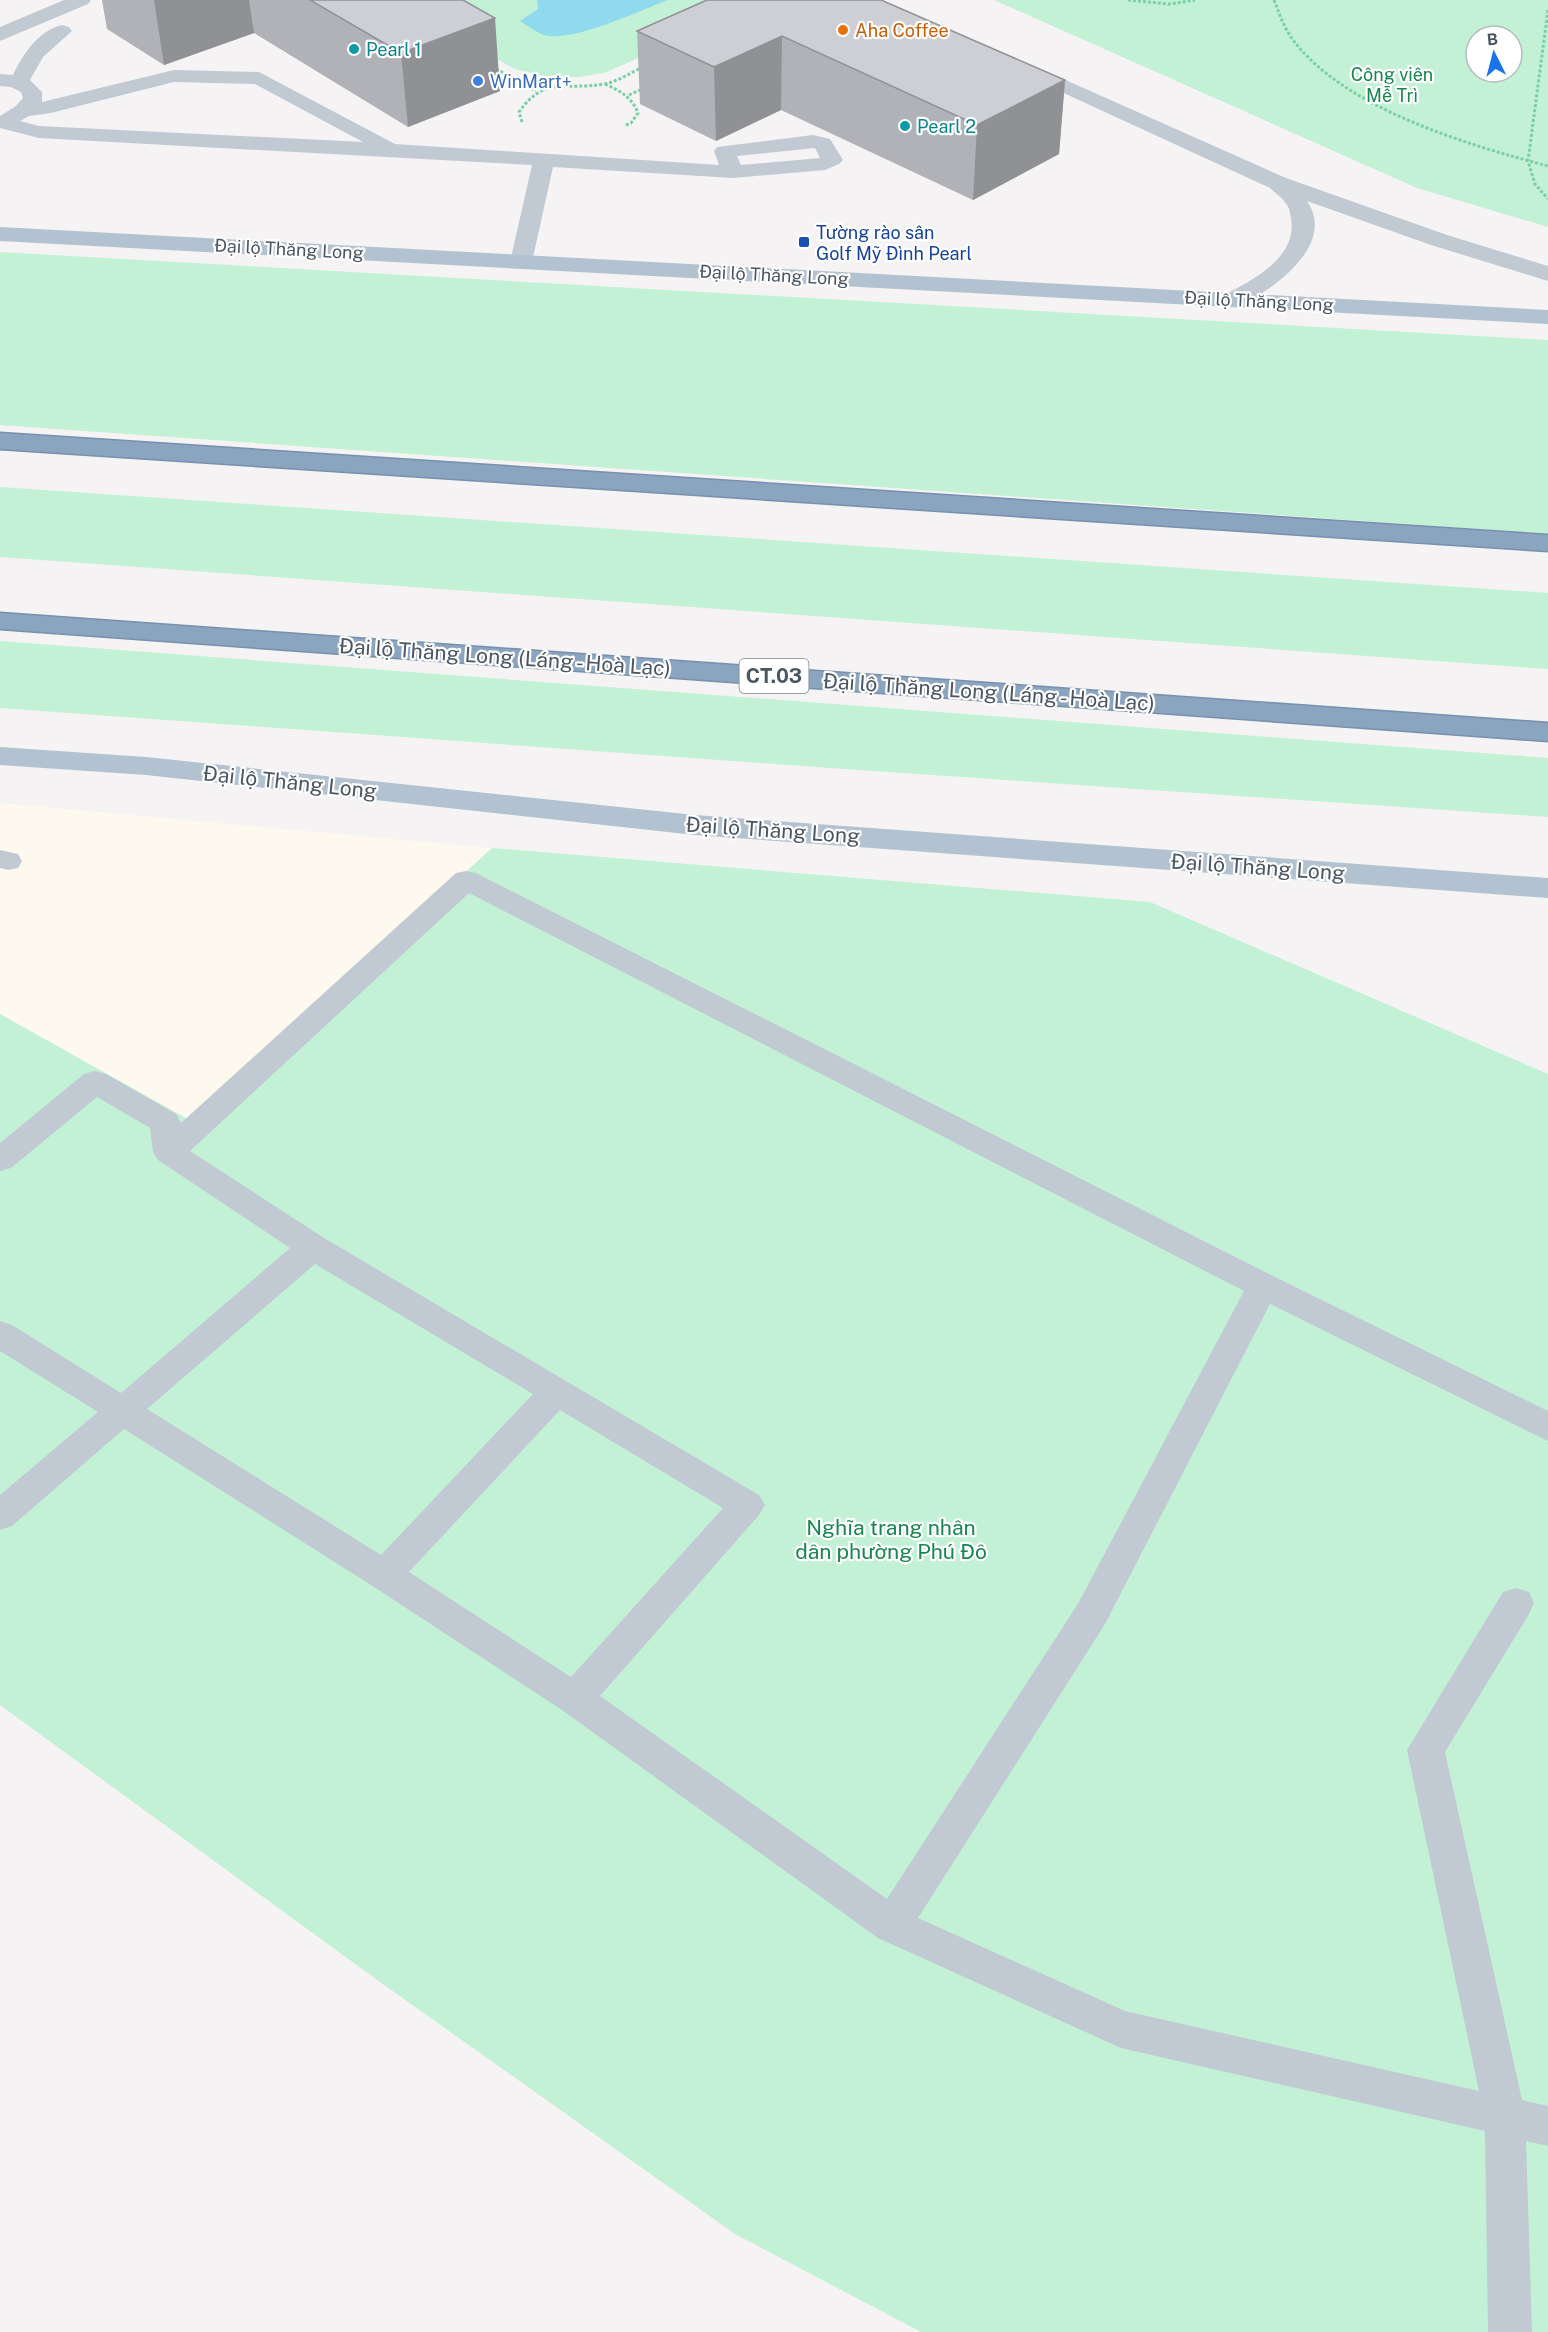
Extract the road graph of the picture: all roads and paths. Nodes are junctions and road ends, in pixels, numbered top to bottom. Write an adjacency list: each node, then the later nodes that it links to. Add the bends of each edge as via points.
1 (81, 0): 7 (lane)
2 (1128, 0): 3 (path, via 1169,4)
3 (1195, 0)
4 (1274, 0): 27 (path, via 1292,40 1339,82 1404,118 1478,147)
5 (1548, 10): 27 (path)
6 (62, 31): 11 (lane, via 44,42)
7 (0, 34)
8 (1006, 59): 31 (street)
9 (647, 65): 12 (path)
10 (494, 68): 14 (path)
11 (9, 81): 17 (lane, via 29,87 34,94)
12 (605, 84): 14 (path, via 554,85); 16 (path)
13 (650, 86): 16 (path)
14 (536, 91): 20 (path, via 519,112)
15 (108, 93): 17 (lane); 18 (lane, via 178,75 259,78); 22 (lane)
16 (629, 95): 21 (path, via 638,113)
17 (27, 110): 19 (lane)
18 (316, 110): 23 (lane); 24 (lane)
19 (0, 121): 22 (lane, via 39,132)
20 (522, 125)
21 (623, 127)
22 (114, 136): 23 (lane)
23 (260, 144): 24 (lane)
24 (396, 150): 26 (lane)
25 (724, 151): 28 (lane); 30 (lane); 30 (lane, via 813,141 823,142 832,160 825,164)
26 (544, 160): 28 (lane); 34 (lane)
27 (1528, 161): 29 (path); 32 (path, via 1535,184)
28 (648, 166): 30 (lane)
29 (1548, 166)
30 (733, 172)
31 (1278, 183): 35 (street); 36 (street, via 1299,206 1303,233 1291,261 1264,283)
32 (1548, 199)
33 (0, 234): 34 (main road, Đại lộ Thăng Long)
34 (521, 262): 36 (main road, Đại lộ Thăng Long)
35 (1548, 274)
36 (1232, 300): 37 (main road, Đại lộ Thăng Long)
37 (1548, 317)
38 (0, 441): 39 (highway)
39 (1548, 543)
40 (0, 621): 41 (highway, Đại lộ Thăng Long (Láng - Hoà Lạc) / CT.03)
41 (1548, 732)
42 (0, 756): 43 (main road, Đại lộ Thăng Long, via 146,766 695,825)
43 (1548, 888)
44 (169, 1152): 45 (lane, via 165,1122 95,1082); 46 (lane); 47 (lane, via 466,880)
45 (0, 1160)
46 (313, 1247): 49 (lane); 50 (lane)
47 (1263, 1286): 51 (lane); 56 (lane, via 1092,1613)
48 (0, 1334): 50 (lane)
49 (557, 1391): 53 (lane); 55 (lane, via 747,1505)
50 (122, 1412): 52 (lane); 53 (lane)
51 (1548, 1426)
52 (0, 1516)
53 (384, 1575): 55 (lane)
54 (1516, 1603): 57 (lane, via 1426,1750)
55 (575, 1699): 56 (lane)
56 (892, 1925): 57 (lane, via 1121,2029)
57 (1505, 2115): 58 (lane); 59 (lane)
58 (1548, 2126)
59 (1510, 2332)

